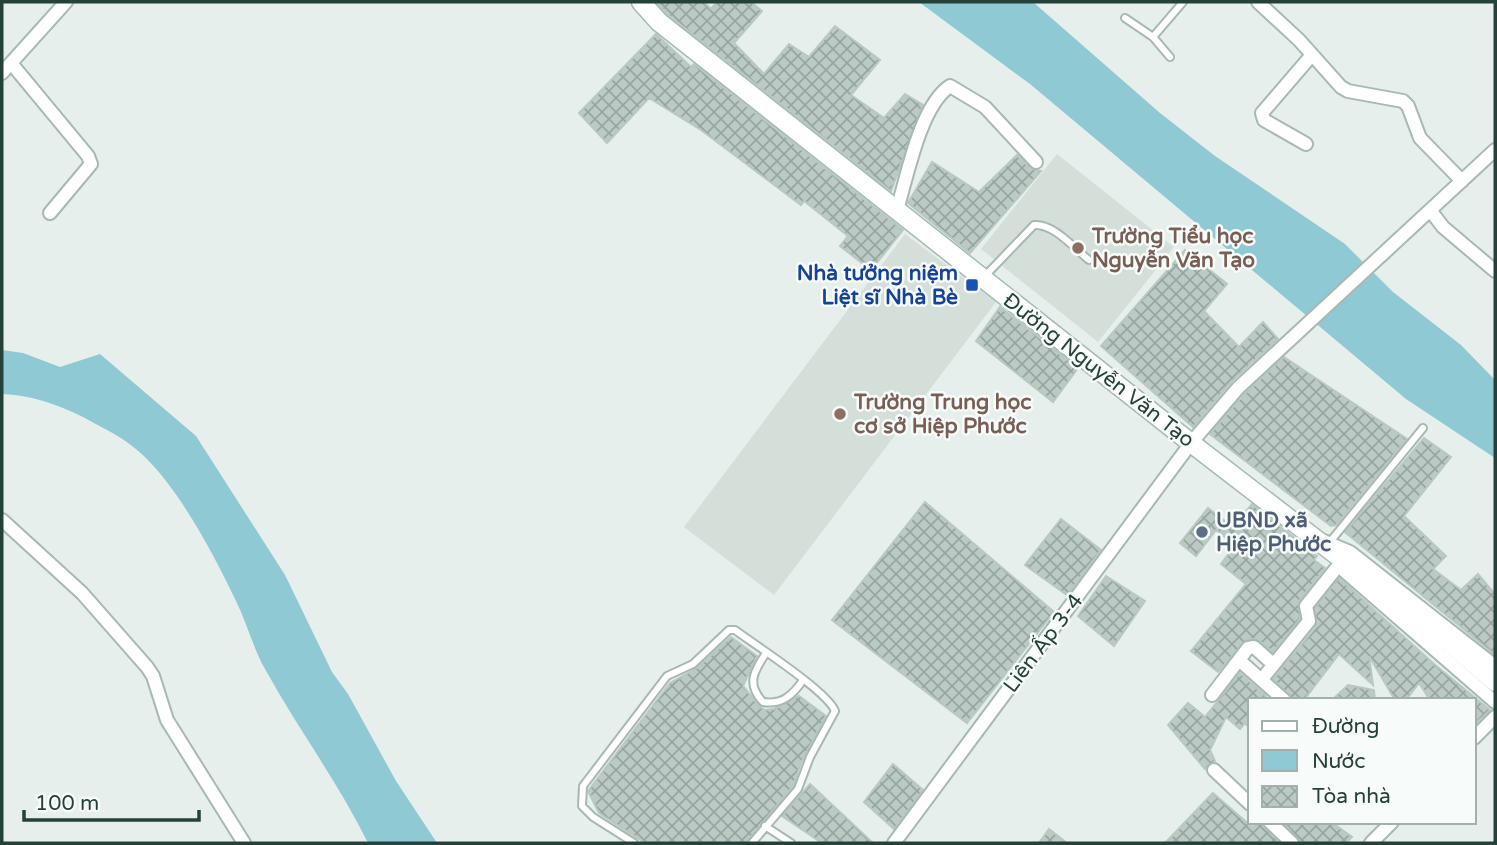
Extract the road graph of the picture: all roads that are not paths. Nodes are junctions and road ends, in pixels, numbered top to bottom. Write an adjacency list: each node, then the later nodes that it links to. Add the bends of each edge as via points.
1 (66, 2): 9 (street)
2 (641, 2): 16 (main road, Đường Nguyễn Văn Tạo, via 659,22)
3 (1183, 2): 6 (lane)
4 (1258, 2): 7 (street)
5 (1125, 18): 6 (lane)
6 (1153, 37): 8 (lane)
7 (1311, 56): 11 (street, via 1262,113 1264,120); 14 (street, via 1348,91 1408,106 1420,138)
8 (1170, 57)
9 (11, 63): 10 (street); 17 (street, via 91,164)
10 (2, 73)
11 (1306, 144)
12 (1495, 150): 14 (street, Liên Ấp 3-4)
13 (1036, 162): 16 (street, via 985,107 950,86 942,91 920,133)
14 (1462, 181): 15 (street, Liên Ấp 3-4)
15 (1430, 210): 19 (street, via 1443,227); 22 (street, Liên Ấp 3-4, via 1238,388)
16 (897, 211): 20 (main road, Đường Nguyễn Văn Tạo)
17 (50, 214)
18 (1089, 260): 20 (lane, via 1050,228 1034,225)
19 (1495, 271)
20 (983, 278): 22 (main road, Đường Nguyễn Văn Tạo)
21 (1423, 428): 24 (lane)
22 (1191, 443): 24 (main road, Đường Nguyễn Văn Tạo); 47 (street, Liên Ấp 3-4)
23 (2, 520): 43 (street, via 82,593 147,667 167,720)
24 (1322, 541): 25 (street); 29 (street, via 1350,552); 32 (main road, Đường Nguyễn Văn Tạo)
25 (1338, 566): 28 (street, via 1308,601 1308,621); 35 (street)
26 (766, 653): 31 (lane); 31 (lane, via 753,673 752,684 763,702 784,700); 44 (lane, via 735,630 720,635 693,664 667,676 583,786 582,806)
27 (1239, 660): 28 (street, via 1251,647); 30 (street); 33 (street)
28 (1273, 664): 30 (street)
29 (1495, 666)
30 (1262, 679): 34 (street)
31 (803, 680): 42 (lane, via 835,710 798,789)
32 (1495, 682)
33 (1212, 695)
34 (1282, 698)
35 (1495, 702)
36 (1495, 717): 37 (street)
37 (1476, 736)
38 (1214, 770): 39 (street)
39 (1248, 802)
40 (1272, 824): 48 (street)
41 (1390, 824): 49 (street)
42 (765, 826): 45 (lane); 46 (lane)
43 (244, 843)
44 (634, 843)
45 (752, 843)
46 (791, 843)
47 (894, 843)
48 (1292, 843)
49 (1371, 843)

